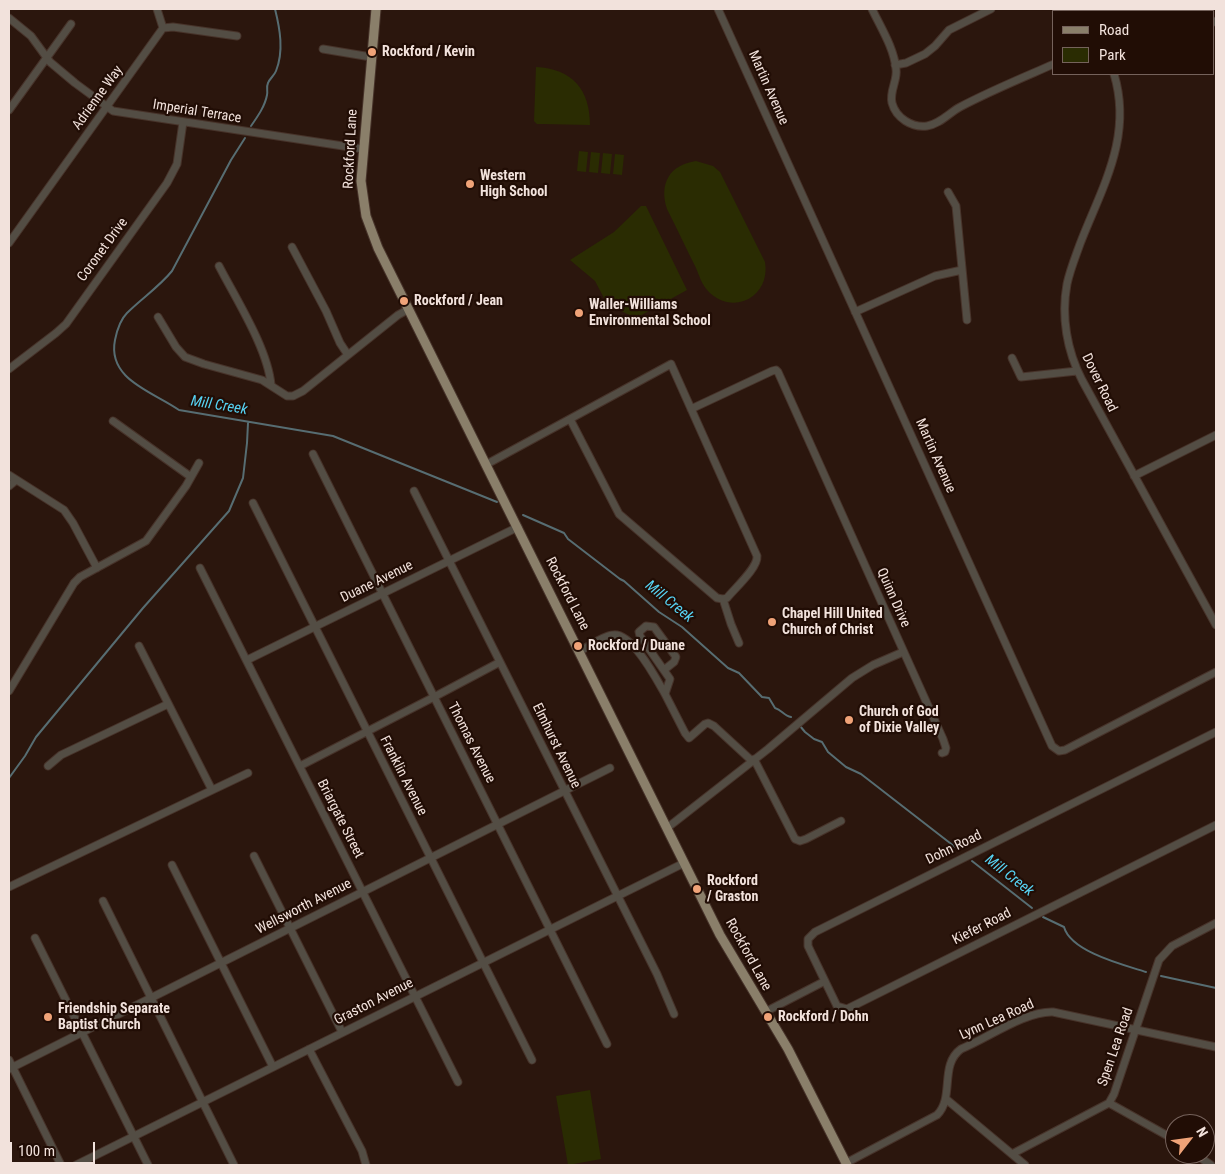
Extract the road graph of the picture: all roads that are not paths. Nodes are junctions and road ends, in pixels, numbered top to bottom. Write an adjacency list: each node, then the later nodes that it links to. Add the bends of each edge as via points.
1 (157, 9): 8 (street)
2 (376, 9): 12 (main road, Rockford Lane)
3 (718, 9): 26 (street, Martin Avenue)
4 (872, 9): 13 (street)
5 (991, 9): 13 (street, via 948,30 925,54)
6 (9, 18): 11 (street, Imperial Terrace)
7 (71, 24): 11 (street)
8 (163, 28): 9 (street, via 174,26); 16 (street, Adrienne Way)
9 (237, 36)
10 (323, 49): 12 (street)
11 (47, 57): 16 (street, Imperial Terrace); 17 (street)
12 (371, 57): 19 (main road, Rockford Lane)
13 (895, 65): 14 (street, via 892,103 902,118 921,126 935,124 960,107)
14 (1052, 65)
15 (1114, 75): 32 (street, Dover Road, via 1121,118 1116,154 1067,285 1067,339)
16 (107, 107): 18 (street, Imperial Terrace, via 119,112); 21 (street, Adrienne Way)
17 (9, 110)
18 (183, 122): 19 (street, Imperial Terrace); 31 (street, Coronet Drive, via 177,164 167,183 66,324)
19 (362, 149): 25 (main road, Rockford Lane, via 361,181 366,216)
20 (948, 192): 24 (street, via 956,206)
21 (9, 243)
22 (292, 247): 29 (street)
23 (219, 266): 33 (street, via 260,349)
24 (962, 270): 26 (street, via 935,276); 28 (street)
25 (408, 309): 29 (street); 40 (main road, Rockford Lane)
26 (856, 312): 63 (street, Martin Avenue, via 1054,748 1064,750)
27 (158, 317): 33 (street, via 185,357)
28 (967, 320)
29 (348, 355): 33 (street, via 293,396 284,395)
30 (1012, 358): 32 (street, via 1021,378)
31 (9, 369)
32 (1077, 371): 42 (street, Dover Road)
33 (271, 385)
34 (690, 409): 35 (street, via 671,364); 53 (street, via 757,556 753,567); 59 (street, Quinn Drive, via 776,370)
35 (570, 419): 40 (street); 53 (street, via 619,514 717,598)
36 (113, 421): 43 (street)
37 (1216, 436): 42 (street)
38 (312, 454): 52 (street, Thomas Avenue)
39 (199, 463): 43 (street)
40 (487, 464): 48 (main road, Rockford Lane)
41 (9, 475): 44 (street)
42 (1134, 476): 55 (street, Dover Road)
43 (191, 477): 50 (street, via 146,541)
44 (16, 480): 45 (street); 50 (street, via 64,510)
45 (9, 486)
46 (414, 491): 49 (street, Elmhurst Avenue)
47 (253, 503): 54 (street, Franklin Avenue)
48 (518, 527): 49 (street, Duane Avenue); 58 (main road, Rockford Lane)
49 (449, 560): 52 (street, Duane Avenue); 61 (street, Elmhurst Avenue)
50 (97, 568): 64 (street, via 80,577 71,587)
51 (200, 568): 60 (street, Briargate Street)
52 (382, 593): 54 (street, Duane Avenue); 66 (street, Thomas Avenue)
53 (723, 599): 56 (street)
54 (314, 626): 60 (street, Duane Avenue); 68 (street, Franklin Avenue)
55 (1216, 626)
56 (738, 643)
57 (139, 646): 67 (street)
58 (580, 651): 65 (street, via 613,634 622,636 629,640); 81 (main road, Rockford Lane)
59 (903, 652): 70 (street, via 946,748); 71 (street, via 852,678)
60 (247, 660): 73 (street, Briargate Street)
61 (500, 662): 66 (street); 77 (street, Elmhurst Avenue)
62 (664, 670): 62 (street, via 640,636 639,632 646,626 654,627 676,656); 65 (street, via 670,679)
63 (1216, 672)
64 (9, 692)
65 (665, 694): 71 (street, via 689,738 708,723)
66 (434, 698): 68 (street); 79 (street, Thomas Avenue)
67 (168, 704): 72 (street, via 61,755); 76 (street)
68 (366, 731): 73 (street); 83 (street, Franklin Avenue)
69 (1216, 732): 96 (street, Dohn Road, via 815,932 808,939 808,946)
70 (942, 753)
71 (753, 760): 78 (street, via 795,840 806,839); 81 (street)
72 (48, 766)
73 (300, 766): 87 (street, Briargate Street)
74 (610, 768): 77 (street, Wellsworth Avenue)
75 (248, 773): 76 (street)
76 (212, 790): 86 (street)
77 (564, 791): 79 (street, Wellsworth Avenue); 88 (street, Elmhurst Avenue)
78 (841, 821)
79 (498, 825): 83 (street, Wellsworth Avenue); 92 (street, Thomas Avenue)
80 (1216, 825): 96 (street, Kiefer Road, via 851,1007 837,1006)
81 (667, 828): 84 (main road, Rockford Lane)
82 (254, 856): 91 (street)
83 (430, 858): 87 (street, Wellsworth Avenue); 94 (street, Franklin Avenue)
84 (684, 863): 88 (street, Graston Avenue); 99 (main road, Rockford Lane, via 720,935)
85 (172, 865): 95 (street)
86 (9, 887)
87 (363, 892): 91 (street, Wellsworth Avenue); 97 (street, Briargate Street)
88 (617, 896): 92 (street, Graston Avenue); 100 (street, Elmhurst Avenue)
89 (103, 901): 98 (street)
90 (1216, 924): 101 (street, Spen Lea Road, via 1179,942 1163,954)
91 (290, 928): 95 (street, Wellsworth Avenue); 102 (street)
92 (549, 929): 94 (street, Graston Avenue); 104 (street, Thomas Avenue)
93 (35, 938): 103 (street)
94 (482, 962): 97 (street, Graston Avenue); 107 (street, Franklin Avenue)
95 (221, 963): 98 (street, Wellsworth Avenue); 109 (street)
96 (825, 981): 99 (street)
97 (415, 996): 102 (street, Graston Avenue); 110 (street, Briargate Street)
98 (152, 998): 103 (street, Wellsworth Avenue); 112 (street)
99 (765, 1012): 117 (main road, Rockford Lane, via 802,1075)
100 (674, 1014)
101 (1136, 1030): 105 (street, Lynn Lea Road); 111 (street, Lynn Lea Road, via 1054,1012 1031,1015 961,1049 949,1066); 113 (street, Spen Lea Road)
102 (342, 1032): 106 (street, Graston Avenue)
103 (81, 1033): 108 (street, Wellsworth Avenue); 115 (street)
104 (607, 1044)
105 (1216, 1047)
106 (309, 1049): 109 (street, Graston Avenue); 122 (street, via 362,1151)
107 (532, 1060)
108 (10, 1065): 118 (street)
109 (272, 1067): 112 (street, Graston Avenue)
110 (458, 1082)
111 (946, 1100): 116 (street); 117 (street, via 932,1119)
112 (202, 1102): 115 (street, Graston Avenue); 121 (street)
113 (1110, 1103): 114 (street); 116 (street, Spen Lea Road)
114 (1165, 1134)
115 (134, 1136): 119 (street, Graston Avenue); 120 (street)
116 (1012, 1154): 123 (street)
117 (846, 1164)
118 (61, 1165)
119 (76, 1165)
120 (148, 1165)
121 (234, 1165)
122 (366, 1165)
123 (1025, 1165)

